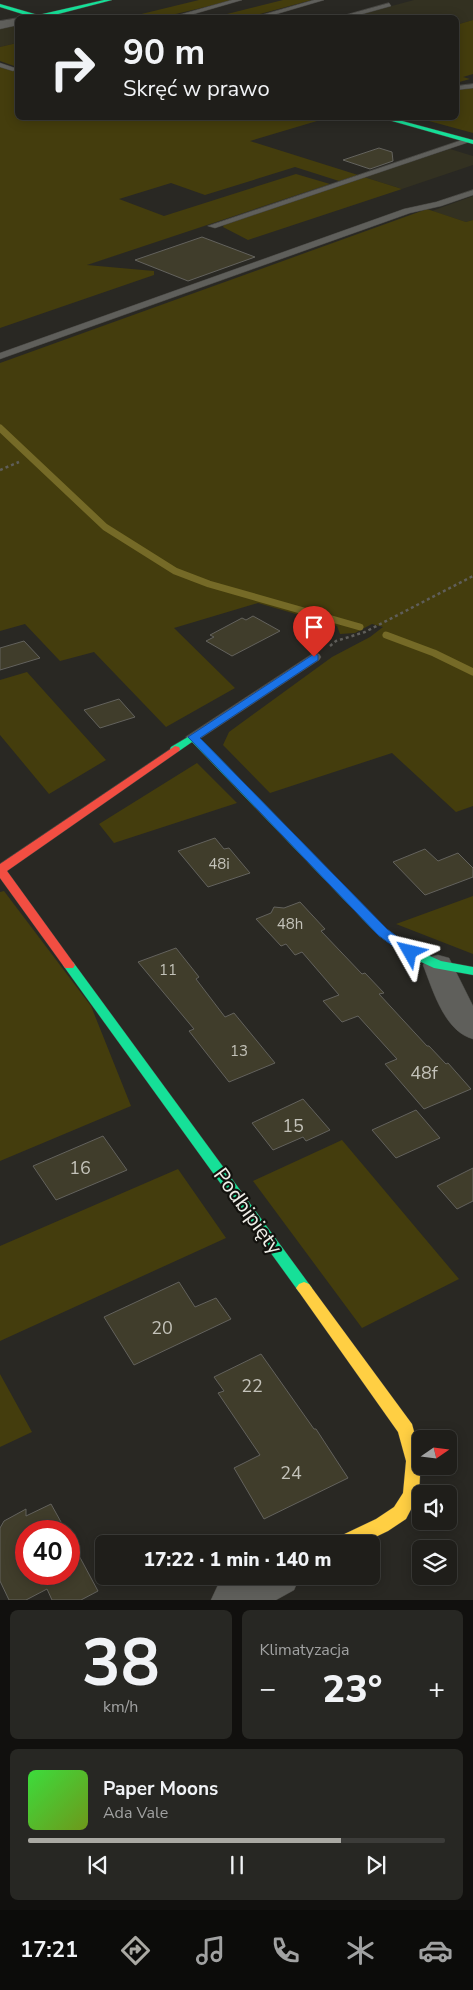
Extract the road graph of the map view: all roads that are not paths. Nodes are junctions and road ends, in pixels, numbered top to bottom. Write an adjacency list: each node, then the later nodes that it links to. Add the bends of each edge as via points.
1 (110, 0): 7 (street)
2 (239, 0): 8 (lane)
3 (321, 0): 9 (lane)
4 (389, 5): 10 (lane)
5 (0, 6): 6 (street)
6 (30, 15)
7 (46, 15)
8 (182, 15)
9 (265, 15)
10 (350, 15)
11 (15, 22): 12 (street)
12 (0, 25)
13 (0, 65): 14 (lane)
14 (13, 68)
15 (473, 86): 16 (lane)
16 (459, 88)
17 (394, 120): 18 (street)
18 (471, 142): 20 (lane)
19 (473, 192): 21 (lane, via 407,211)
20 (212, 226)
21 (0, 356)
22 (314, 657): 23 (lane)
23 (193, 737): 24 (street); 25 (street, via 382,932 410,952)
24 (0, 869): 28 (street, Podbipięty, via 406,1429 413,1449 415,1476 412,1496 399,1514)
25 (438, 965): 26 (street); 27 (street, via 456,1006)
26 (473, 971)
27 (473, 1028)
28 (359, 1535)
29 (262, 1585): 30 (street)
30 (233, 1600)

